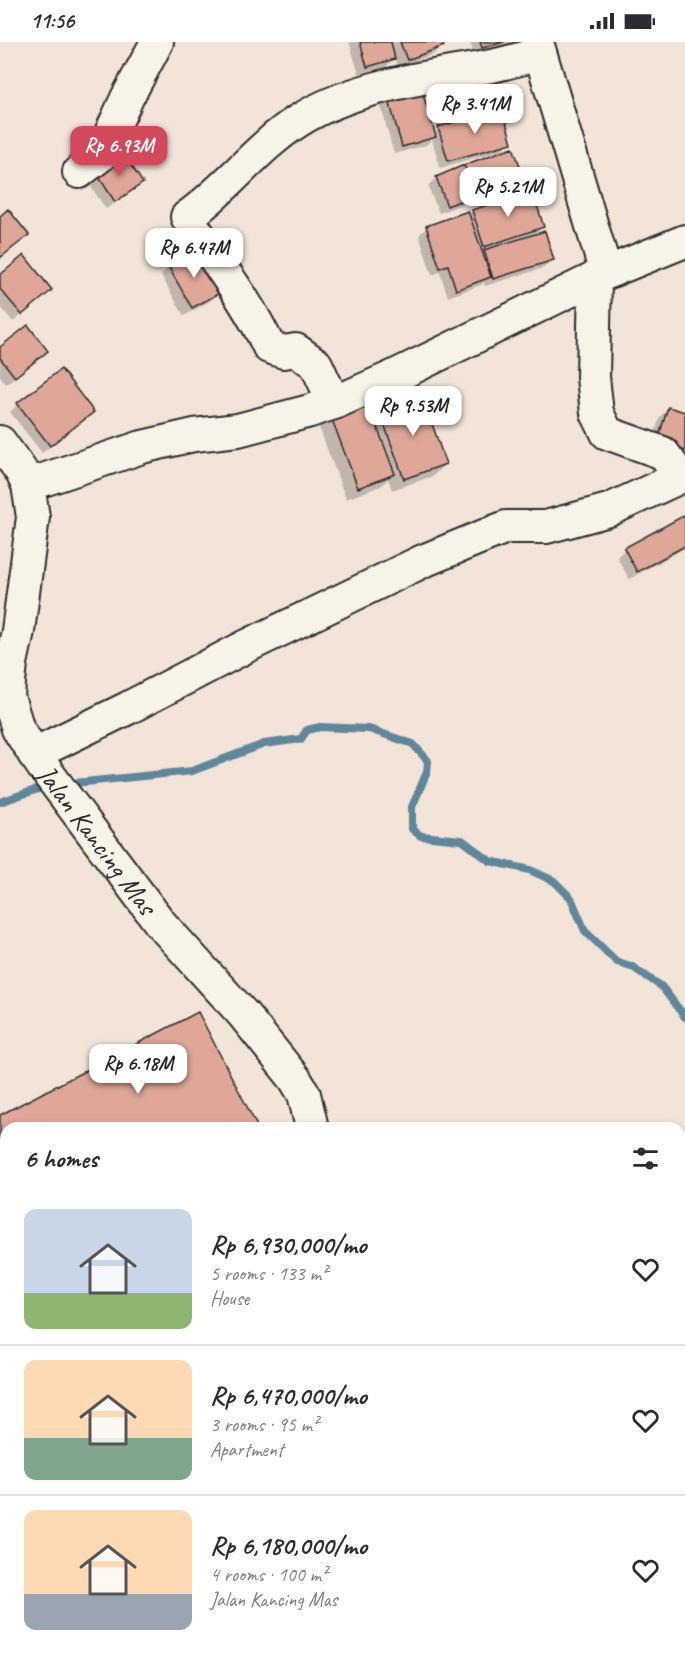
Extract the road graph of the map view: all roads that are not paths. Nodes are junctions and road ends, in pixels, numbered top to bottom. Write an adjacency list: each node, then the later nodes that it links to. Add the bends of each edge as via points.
1 (157, 42): 3 (street, via 101,155)
2 (538, 48): 5 (street); 6 (street, via 487,67 392,85 321,108 269,143 205,204 187,216 242,296 269,347 284,352 296,350 316,364)
3 (79, 172)
4 (685, 241): 5 (street)
5 (601, 276): 6 (street); 10 (street, via 593,377 597,413 607,434 663,453 676,479 609,510 546,528 506,527 423,561)
6 (334, 403): 8 (street, via 238,430 142,447)
7 (0, 442): 8 (street, Jalan Kancing Mas)
8 (28, 484): 9 (street, Jalan Kancing Mas, via 32,537)
9 (8, 641): 10 (street, Jalan Kancing Mas, via 8,697)
10 (24, 746): 11 (street, Jalan Kancing Mas, via 161,924 296,1079)
11 (311, 1122)

